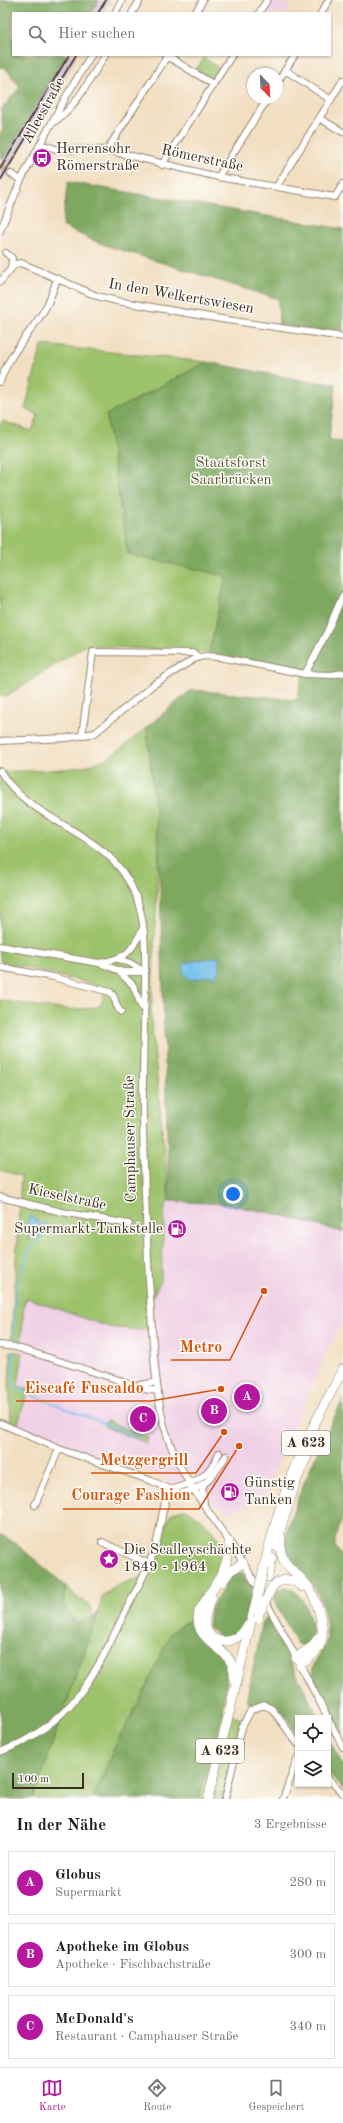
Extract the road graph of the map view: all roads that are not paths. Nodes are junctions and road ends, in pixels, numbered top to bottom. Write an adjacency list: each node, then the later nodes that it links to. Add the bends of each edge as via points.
1 (122, 0): 6 (street)
2 (140, 0): 7 (street)
3 (204, 0): 8 (street)
4 (267, 0): 9 (street)
5 (329, 0): 10 (street)
6 (115, 12)
7 (133, 12)
8 (196, 12)
9 (260, 12)
10 (322, 12)
11 (90, 56): 23 (street, Alleestraße)
12 (104, 56): 23 (street, via 72,106)
13 (167, 56): 19 (street); 26 (street)
14 (231, 56): 19 (street)
15 (294, 56): 16 (street)
16 (285, 70): 17 (street); 20 (street)
17 (283, 73)
18 (343, 80): 20 (street)
19 (213, 84): 27 (street)
20 (331, 100): 22 (street)
21 (264, 104): 29 (street)
22 (319, 118): 24 (street); 32 (street)
23 (51, 124): 25 (street, Alleestraße)
24 (343, 132)
25 (41, 144): 26 (street, Römerstraße, via 56,149); 30 (street, Alleestraße)
26 (108, 150): 27 (street, Römerstraße)
27 (162, 165): 29 (street, Römerstraße)
28 (11, 174): 30 (street)
29 (218, 177): 32 (street, Römerstraße)
30 (21, 180): 33 (street, Alleestraße)
31 (343, 184): 32 (street, Römerstraße, via 335,197)
32 (277, 186)
33 (0, 231)
34 (6, 253): 35 (street, via 12,258)
35 (11, 268): 36 (street, In den Welkertswiesen, via 21,263); 37 (street)
36 (57, 278): 38 (street, In den Welkertswiesen, via 97,296 117,301); 39 (street, via 46,307 18,347)
37 (0, 282)
38 (343, 337)
39 (0, 382)
40 (343, 595): 43 (street)
41 (198, 657): 43 (street, via 219,657); 44 (street, via 153,684 101,729); 44 (street, via 194,653 94,652)
42 (343, 673): 43 (street)
43 (305, 674)
44 (82, 736): 45 (street)
45 (0, 741)
46 (0, 771): 47 (street, Camphauser Straße, via 14,789 29,802 85,836 112,858 126,875 134,891)
47 (143, 926): 49 (street, via 132,950); 53 (street, Camphauser Straße)
48 (0, 946): 50 (street)
49 (118, 959): 50 (street); 53 (street)
50 (99, 963): 52 (street)
51 (0, 967): 54 (street, via 53,976 110,992 115,996 116,1006)
52 (116, 970): 53 (street, via 134,974); 55 (street, via 133,985)
53 (145, 972): 55 (street, Camphauser Straße)
54 (121, 1012)
55 (144, 1015): 60 (street, Camphauser Straße, via 142,1104)
56 (0, 1197): 57 (street, Kieselstraße)
57 (129, 1224)
58 (0, 1345): 62 (street, via 15,1347)
59 (343, 1369): 80 (highway, A 623, bridge, via 289,1482 264,1568)
60 (157, 1382): 62 (street); 63 (street, Camphauser Straße)
61 (343, 1383): 74 (highway, A 623, via 307,1455)
62 (133, 1386): 63 (street)
63 (158, 1391): 69 (street, Camphauser Straße, via 173,1453)
64 (0, 1423): 65 (street)
65 (59, 1450): 70 (street, via 152,1480); 72 (street)
66 (220, 1453): 69 (street, via 210,1471)
67 (226, 1456): 68 (street)
68 (206, 1482): 71 (street); 73 (street, via 202,1489)
69 (189, 1484): 70 (street); 71 (street, Camphauser Straße)
70 (169, 1490): 71 (street, via 179,1494); 78 (street, via 162,1508 156,1544)
71 (193, 1490): 73 (street, Camphauser Straße)
72 (35, 1505)
73 (204, 1507): 76 (street, Camphauser Straße)
74 (285, 1513): 80 (highway, A 623, bridge); 81 (highway, via 280,1544 282,1554 289,1569 311,1590 324,1631 320,1646 310,1658)
75 (102, 1542): 78 (street)
76 (229, 1542): 77 (street, Camphauser Straße); 79 (highway, via 230,1554)
77 (241, 1561): 79 (highway); 80 (highway, via 226,1576 212,1599 205,1614 205,1626 210,1634 219,1640 231,1641); 81 (street, Camphauser Straße)
78 (148, 1564): 87 (street, via 104,1655 83,1691 57,1720 33,1736)
79 (227, 1564): 82 (highway, A 623, via 197,1618 202,1634 231,1661 234,1676)
80 (257, 1618): 81 (highway, bridge, via 272,1587 283,1580 294,1581 303,1587 318,1626 318,1638); 82 (highway, A 623); 92 (highway, A 623)
81 (298, 1662): 83 (street, Camphauser Straße)
82 (231, 1704): 91 (highway, A 623)
83 (325, 1715)
84 (331, 1726): 86 (street, Camphauser Straße)
85 (295, 1740): 93 (street, via 272,1709 264,1705 251,1710 242,1727)
86 (343, 1747)
87 (0, 1752)
88 (295, 1765): 94 (street)
89 (331, 1781): 90 (street)
90 (343, 1794)
91 (208, 1799)
92 (215, 1799)
93 (225, 1799)
94 (284, 1799)

